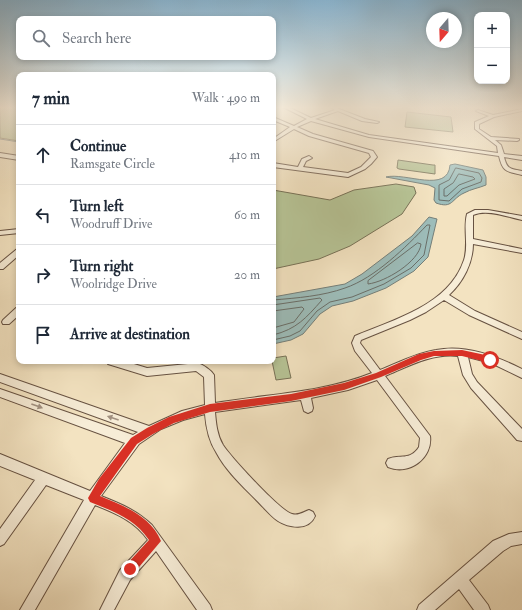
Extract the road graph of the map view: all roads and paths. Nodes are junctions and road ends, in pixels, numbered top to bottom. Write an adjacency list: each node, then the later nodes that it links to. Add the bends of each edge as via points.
1 (316, 135): 16 (street, via 371,152 374,157 354,174 348,175)
2 (367, 135): 7 (street)
3 (380, 135): 7 (street)
4 (486, 135): 5 (street)
5 (489, 138): 6 (street); 8 (street); 9 (street, via 496,142)
6 (517, 140)
7 (424, 143): 8 (street); 9 (street)
8 (495, 151): 9 (street)
9 (501, 153): 10 (street); 14 (street); 17 (street, via 504,166)
10 (522, 154)
11 (0, 155): 12 (street)
12 (16, 158)
13 (309, 158): 16 (street, via 304,160)
14 (522, 158)
15 (276, 165): 16 (street)
16 (299, 169)
17 (522, 173)
18 (522, 218): 21 (street, via 473,212 469,216)
19 (16, 231): 20 (street)
20 (0, 233)
21 (470, 241): 22 (street); 25 (street, via 465,270)
22 (522, 251)
23 (16, 254): 24 (street)
24 (0, 267)
25 (444, 296): 28 (street, via 472,313); 32 (street, via 428,307 358,338 358,348)
26 (16, 313): 27 (street)
27 (6, 322)
28 (522, 336)
29 (462, 353): 31 (street, via 490,360); 32 (street, via 424,356); 39 (street, via 468,376 474,386)
30 (121, 364): 36 (street, via 147,372 198,367 208,375)
31 (522, 374)
32 (378, 375): 35 (street, via 344,387); 42 (street, via 426,439 425,449 421,454 406,463)
33 (0, 378): 38 (street, one-way to 33)
34 (0, 393): 40 (street, one-way to 40)
35 (305, 395): 36 (street); 37 (street)
36 (210, 408): 38 (street, via 172,420); 45 (street, via 215,439 225,457 280,515 296,521)
37 (308, 408)
38 (150, 431): 40 (street)
39 (521, 436)
40 (134, 441): 44 (street)
41 (0, 460): 43 (street)
42 (392, 463)
43 (44, 478): 44 (street); 47 (street)
44 (93, 498): 48 (street, via 137,519); 50 (street)
45 (309, 516)
46 (522, 538): 49 (street, via 509,540 498,546)
47 (0, 540)
48 (156, 541): 51 (street, via 125,575); 52 (street)
49 (460, 579): 53 (street); 54 (street)
50 (27, 610)
51 (107, 610)
52 (205, 610)
53 (424, 610)
54 (483, 610)

